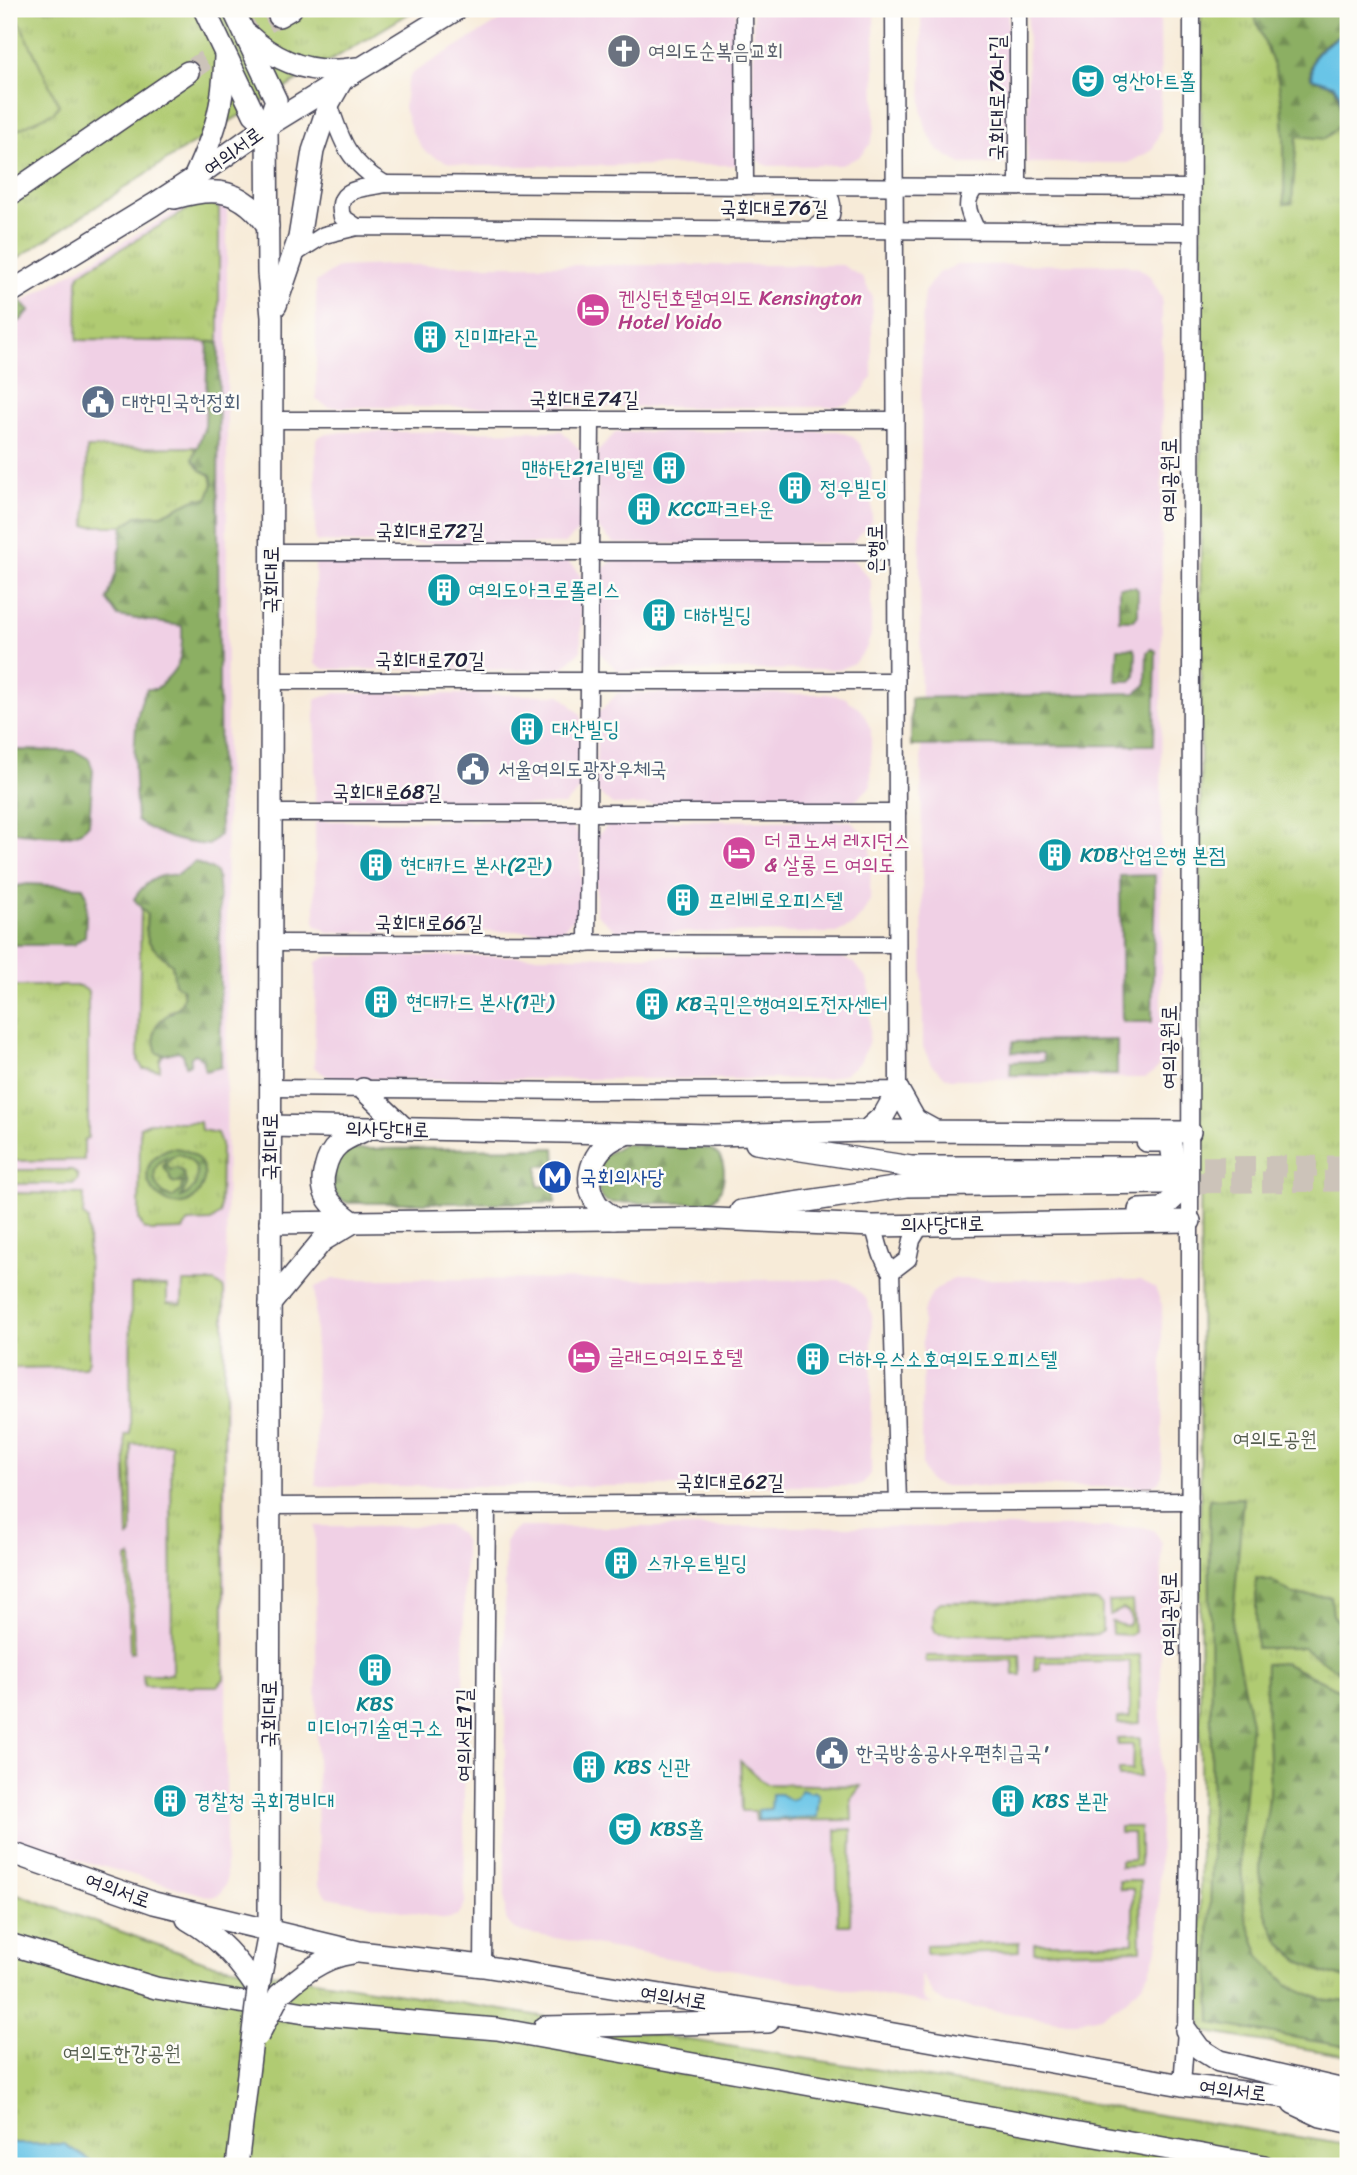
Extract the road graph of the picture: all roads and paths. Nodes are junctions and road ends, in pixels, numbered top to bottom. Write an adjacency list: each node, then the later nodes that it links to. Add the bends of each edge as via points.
1 (204, 9): 9 (main road)
2 (233, 9): 8 (main road, 국회대로)
3 (457, 9): 10 (main road, 여의서로)
4 (744, 9): 17 (street)
5 (894, 9): 19 (street, 은행로)
6 (1018, 9): 21 (street, 국회대로76나길)
7 (1192, 9): 22 (street, 여의공원로)
8 (243, 31): 10 (main road, via 270,53 299,67 331,71); 14 (main road, 국회대로, via 276,100)
9 (225, 55): 14 (main road, via 254,114); 15 (main road, via 218,121)
10 (365, 66): 12 (main road, 여의서로)
11 (188, 72): 23 (main road)
12 (343, 79): 13 (main road); 14 (main road, 여의서로)
13 (329, 103): 16 (street, via 353,160); 31 (main road, via 313,151)
14 (267, 125): 15 (main road, 여의서로); 25 (main road, 국회대로)
15 (193, 179): 24 (main road, 여의서로)
16 (385, 184): 17 (street, 국회대로76길); 26 (street, 국회대로76길, via 359,187 344,197 342,217)
17 (745, 186): 18 (street, 국회대로76길)
18 (807, 186): 19 (street, 국회대로76길); 27 (street, via 823,190 834,205 831,215)
19 (895, 187): 20 (street, 국회대로76길); 28 (street, 은행로)
20 (976, 187): 21 (street, 국회대로76길); 29 (street, via 967,208)
21 (1018, 187): 22 (street, 국회대로76길)
22 (1191, 188): 30 (street, 여의공원로)
23 (9, 195)
24 (153, 205): 25 (main road, via 195,192 220,191 249,206); 32 (main road, 여의서로)
25 (268, 226): 33 (main road, 국회대로)
26 (357, 227): 27 (street, 국회대로76길); 31 (street, 국회대로76길, via 324,235)
27 (811, 230): 28 (street, 국회대로76길)
28 (895, 230): 29 (street, 국회대로76길); 36 (street, 은행로)
29 (977, 230): 30 (street, 국회대로76길)
30 (1191, 232): 58 (street, 여의공원로)
31 (293, 255): 33 (main road)
32 (9, 293)
33 (272, 317): 34 (main road, 국회대로)
34 (272, 420): 35 (street, 국회대로74길); 37 (main road, 국회대로)
35 (590, 420): 36 (street, 국회대로74길); 38 (street)
36 (895, 420): 39 (street, 은행로)
37 (271, 552): 38 (street, 국회대로72길); 40 (main road, 국회대로)
38 (590, 552): 39 (street, 국회대로72길); 41 (street)
39 (896, 552): 42 (street, 은행로)
40 (271, 681): 41 (street, 국회대로70길); 43 (main road, 국회대로)
41 (589, 681): 42 (street, 국회대로70길); 44 (street)
42 (896, 681): 45 (street, 은행로)
43 (271, 813): 44 (street, 국회대로68길); 46 (main road, 국회대로)
44 (587, 813): 45 (street, 국회대로68길); 47 (street)
45 (897, 813): 48 (street, 은행로)
46 (271, 943): 47 (street, 국회대로66길); 49 (main road, 국회대로)
47 (587, 944): 48 (street, 국회대로66길)
48 (897, 944): 51 (street, 은행로)
49 (270, 1088): 50 (street); 52 (main road, 국회대로)
50 (363, 1089): 51 (street); 54 (main road)
51 (898, 1090): 55 (main road, via 884,1115); 56 (main road, via 915,1120)
52 (270, 1126): 53 (main road, 의사당대로); 66 (main road, 국회대로)
53 (369, 1128): 54 (main road, 의사당대로); 64 (main road, via 338,1144 322,1178 330,1203)
54 (405, 1129): 59 (main road, 의사당대로)
55 (866, 1131): 56 (main road, 의사당대로); 60 (main road, 의사당대로)
56 (935, 1131): 57 (main road, 의사당대로)
57 (1095, 1132): 58 (main road, 의사당대로); 65 (main road, via 1167,1142 1176,1176 1174,1198 1167,1206)
58 (1190, 1132): 63 (street, 여의공원로)
59 (630, 1134): 60 (main road, 의사당대로); 62 (main road, via 612,1138 593,1160 592,1193 597,1205)
60 (714, 1135): 61 (main road, 의사당대로, via 911,1167 1162,1175 907,1186)
61 (694, 1218): 62 (main road, 의사당대로); 68 (main road, 의사당대로)
62 (614, 1219): 64 (main road, 의사당대로)
63 (1190, 1221): 65 (main road, 의사당대로); 71 (street, 여의공원로)
64 (353, 1222): 66 (main road, 의사당대로); 70 (main road, via 322,1241)
65 (1090, 1222): 67 (main road, 의사당대로)
66 (270, 1223): 70 (main road, 국회대로)
67 (921, 1224): 68 (main road, 의사당대로); 69 (street, via 908,1259)
68 (873, 1226): 69 (street)
69 (891, 1275): 72 (street)
70 (270, 1304): 74 (main road, 국회대로)
71 (1190, 1501): 72 (street, 국회대로62길); 84 (street, 여의공원로)
72 (898, 1502): 73 (street, 국회대로62길)
73 (487, 1505): 74 (street, 국회대로62길); 80 (street, 여의서로1길)
74 (270, 1506): 77 (main road, 국회대로)
75 (9, 1852): 76 (main road, 여의서로)
76 (154, 1903): 77 (main road, 여의서로); 81 (main road, via 208,1931)
77 (269, 1933): 79 (main road, 여의서로); 81 (main road, 국회대로)
78 (9, 1944): 83 (main road, via 156,1988 305,2013)
79 (359, 1952): 80 (main road, 여의서로); 81 (main road, via 323,1962)
80 (483, 1966): 82 (main road, 여의서로)
81 (269, 1992): 92 (main road, 국회대로, bridge, via 250,2050)
82 (820, 2021): 83 (main road); 87 (main road, 여의서로)
83 (497, 2029): 93 (main road)
84 (1186, 2031): 85 (main road, via 1200,2049); 87 (street, 여의공원로)
85 (1219, 2061): 86 (main road); 88 (main road)
86 (1348, 2078)
87 (1182, 2085): 89 (main road, 여의서로)
88 (1348, 2091)
89 (1275, 2095): 90 (main road, 여의서로); 91 (main road, via 1321,2116)
90 (1348, 2104)
91 (1348, 2122)
92 (237, 2166)
93 (1264, 2166)

